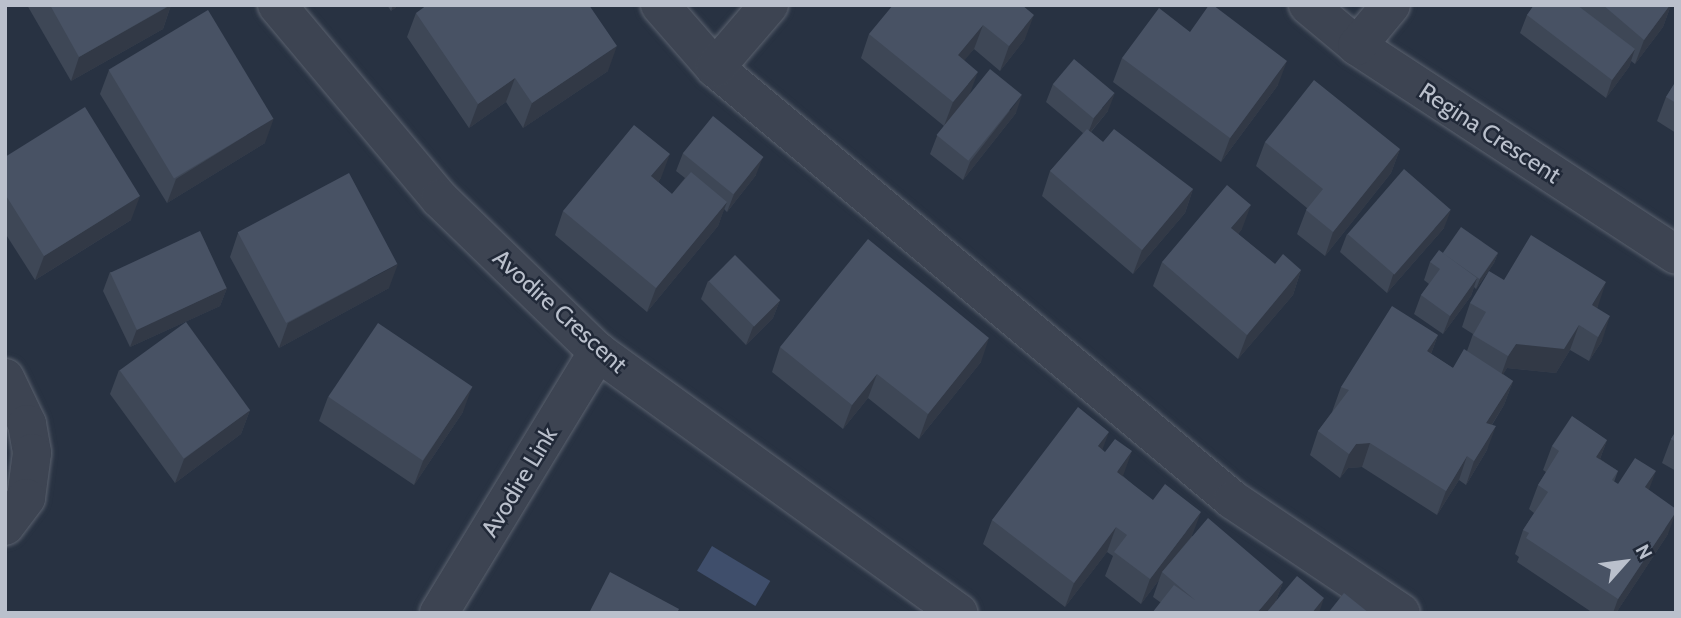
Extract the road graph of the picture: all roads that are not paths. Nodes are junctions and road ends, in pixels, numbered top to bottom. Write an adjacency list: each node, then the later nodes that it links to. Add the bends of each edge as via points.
1 (277, 5): 9 (street, Avodire Crescent, via 440,199)
2 (660, 5): 7 (street)
3 (769, 5): 7 (street)
4 (1308, 5): 6 (street, Regina Crescent)
5 (1391, 5): 6 (street)
6 (1357, 46): 8 (street, Regina Crescent)
7 (715, 68): 14 (street, via 1233,500)
8 (1676, 255)
9 (598, 352): 12 (street, Avodire Link); 13 (street, Avodire Crescent)
10 (5, 379): 11 (street, via 27,424 32,453 26,498)
11 (5, 526)
12 (439, 613)
13 (959, 613)
14 (1401, 613)

